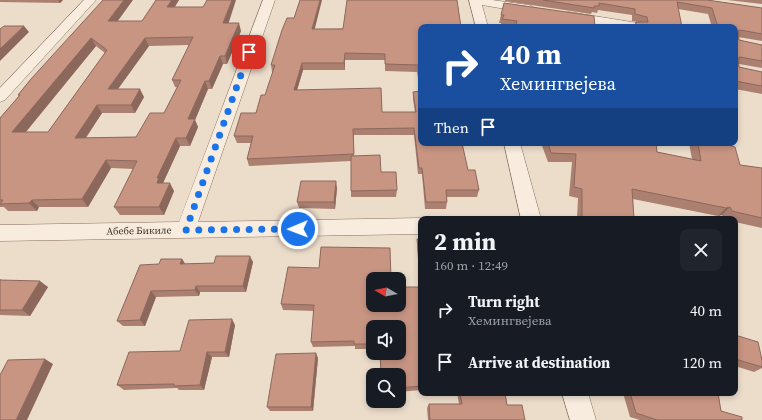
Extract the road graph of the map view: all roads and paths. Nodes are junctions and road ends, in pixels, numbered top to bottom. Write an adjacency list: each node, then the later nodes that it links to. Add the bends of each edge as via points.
1 (90, 0): 8 (street)
2 (269, 0): 12 (street)
3 (475, 1): 4 (street); 6 (street)
4 (540, 11)
5 (555, 13): 7 (street)
6 (481, 24)
7 (620, 24)
8 (0, 97)
9 (513, 146): 10 (street)
10 (530, 216)
11 (418, 226): 12 (street, Абебе Бикиле)
12 (186, 230): 13 (street, Абебе Бикиле)
13 (0, 233)
14 (576, 396): 15 (street)
15 (583, 420)

